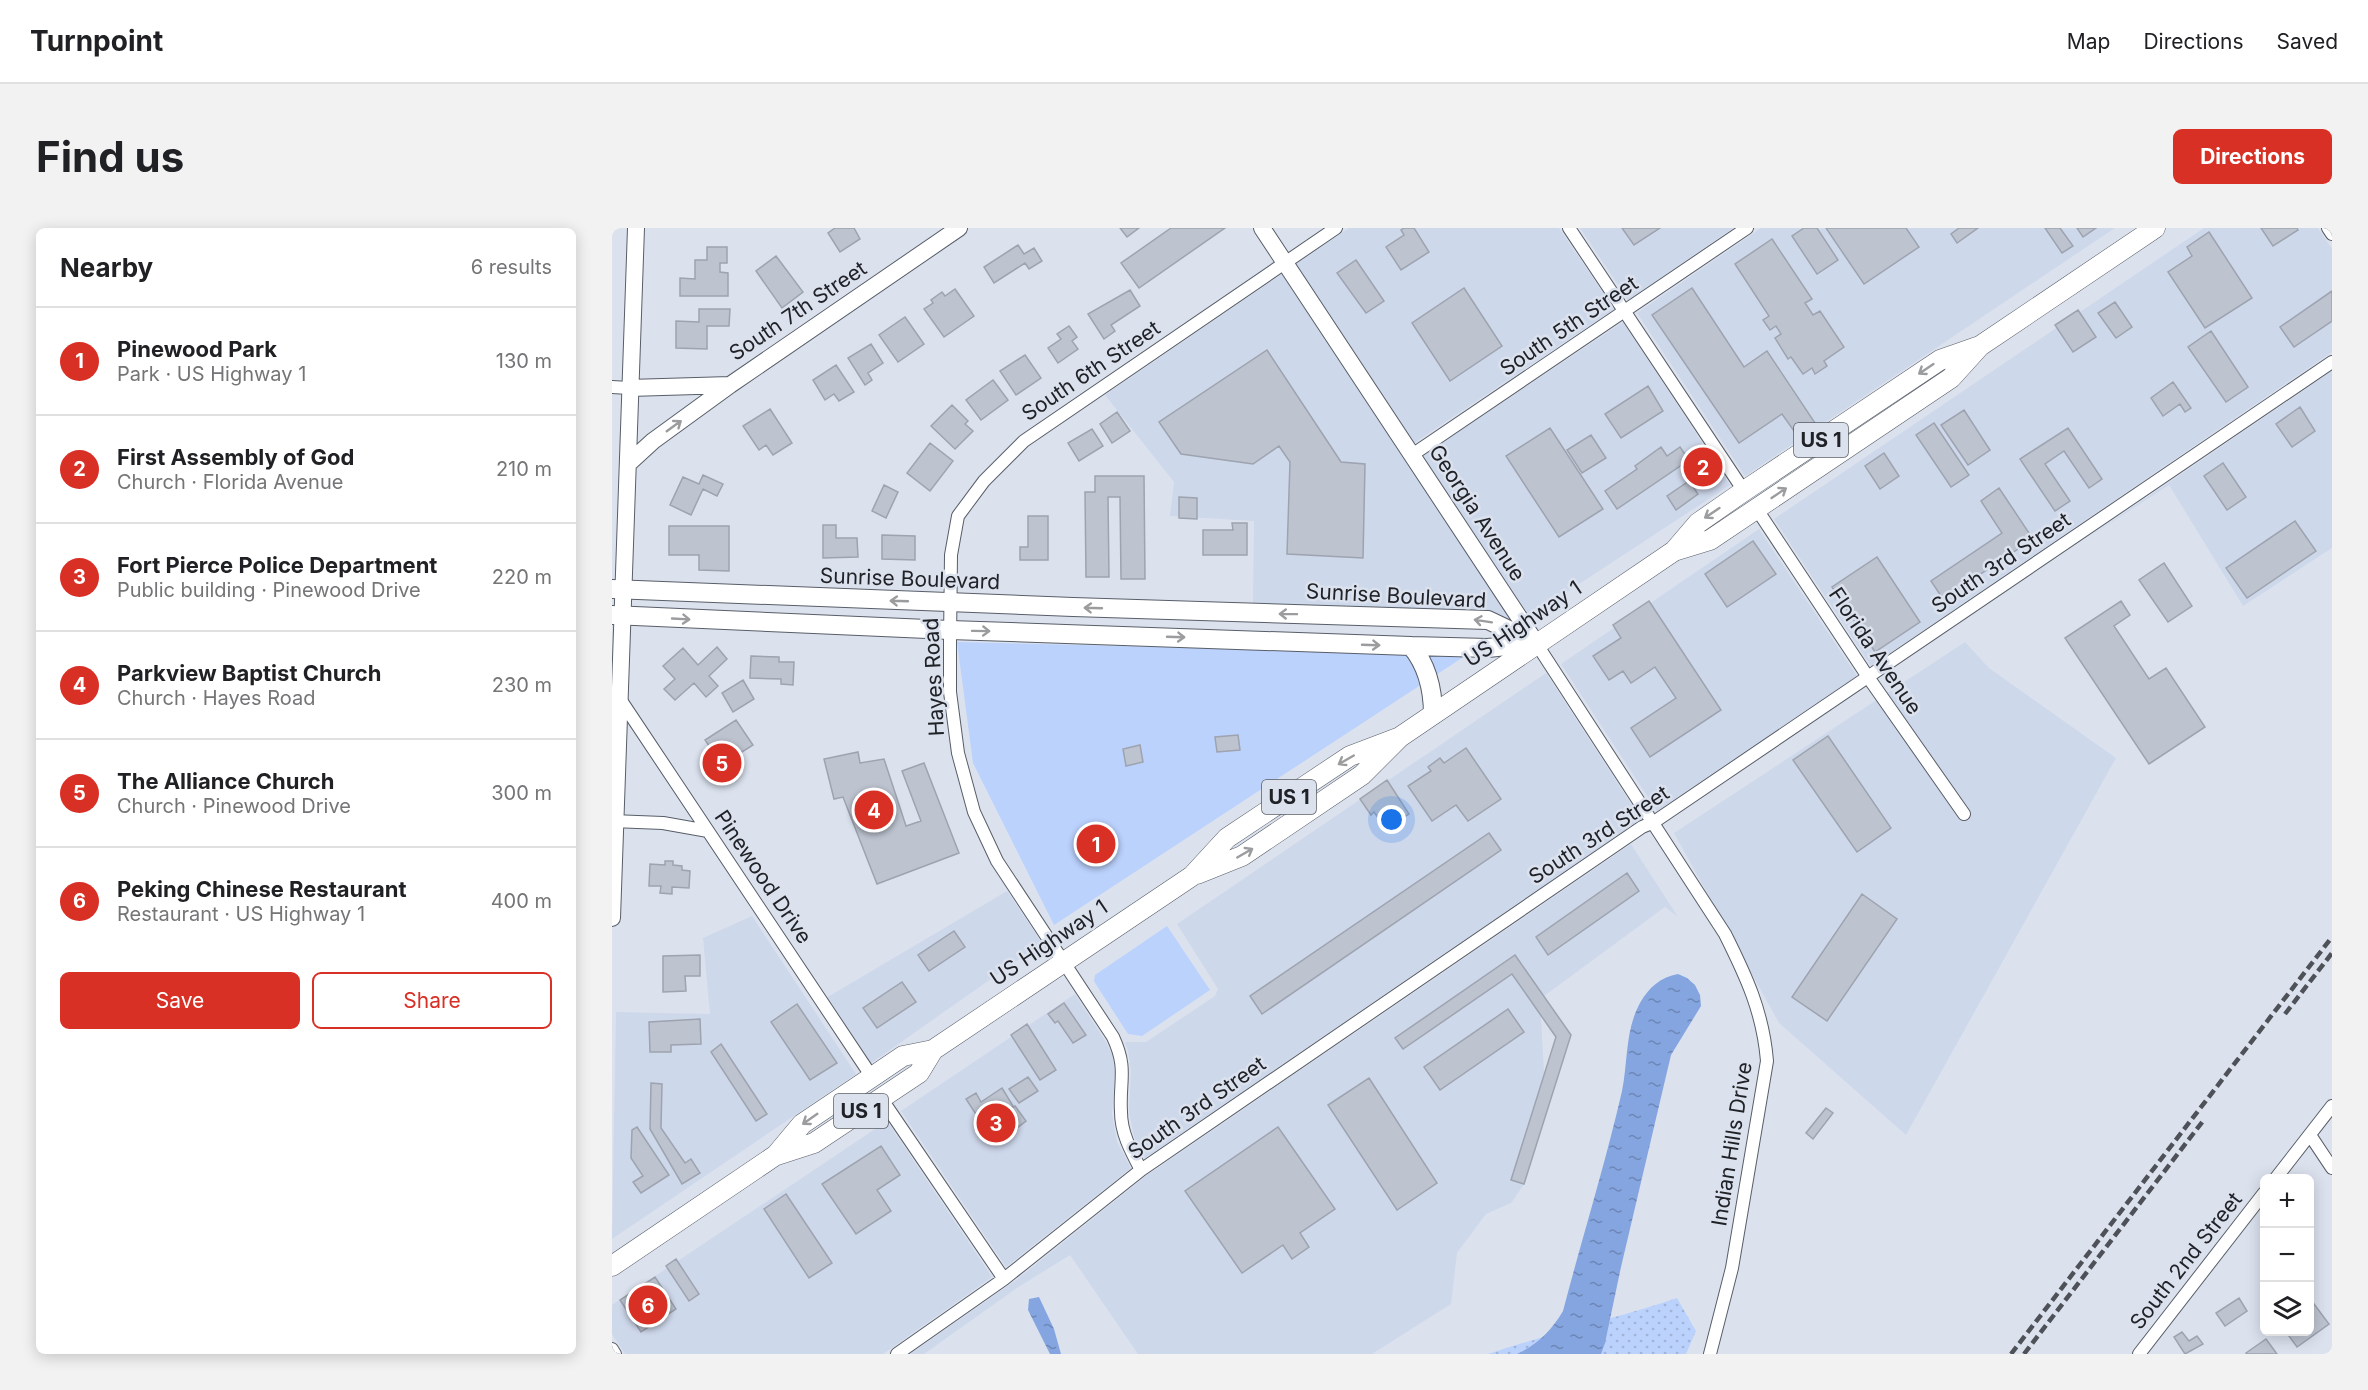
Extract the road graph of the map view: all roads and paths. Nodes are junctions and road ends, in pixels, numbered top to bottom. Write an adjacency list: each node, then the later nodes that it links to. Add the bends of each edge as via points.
1 (636, 228): 16 (street)
2 (959, 228): 14 (street, South 7th Street)
3 (1262, 228): 10 (street, Georgia Avenue)
4 (1336, 228): 10 (street, South 6th Street)
5 (1569, 228): 11 (street)
6 (1747, 228): 11 (street, South 5th Street)
7 (2155, 228): 12 (main road, US Highway 1 / US 1)
8 (2328, 228): 9 (street)
9 (2332, 234)
10 (1285, 262): 17 (street, Georgia Avenue); 23 (street, South 6th Street, via 1024,441 992,473 958,516 951,555)
11 (1625, 312): 17 (street, South 5th Street); 19 (street)
12 (1980, 346): 19 (main road, US Highway 1 / US 1, one-way to 19, via 1940,360); 20 (main road, US Highway 1 / US 1, one-way to 12, via 1951,378)
13 (2332, 362): 28 (street, South 3rd Street)
14 (729, 386): 16 (street, South 7th Street); 18 (street, one-way to 14)
15 (612, 387): 16 (street, South 7th Street)
16 (629, 388): 18 (street)
17 (1413, 455): 26 (street, Georgia Avenue)
18 (629, 463): 22 (street)
19 (1744, 491): 21 (main road, US Highway 1 / US 1, one-way to 21, via 1698,522)
20 (1756, 508): 21 (main road, US Highway 1 / US 1, via 1710,540); 28 (street, Florida Avenue)
21 (1674, 551): 26 (main road, US Highway 1 / US 1)
22 (618, 589): 23 (main road, Sunrise Boulevard, one-way to 22); 24 (street)
23 (951, 603): 25 (street, Hayes Road); 26 (main road, Sunrise Boulevard, one-way to 23, via 1488,620)
24 (617, 615): 25 (main road, one-way to 25); 29 (street)
25 (950, 630): 27 (main road, one-way to 27); 36 (street, Hayes Road, via 950,692 958,753 974,812 998,861)
26 (1536, 643): 27 (main road, via 1488,648); 30 (main road, US Highway 1 / US 1); 33 (street, Georgia Avenue)
27 (1411, 646): 30 (main road, via 1429,682)
28 (1868, 677): 31 (street, Florida Avenue); 33 (street, South 3rd Street)
29 (620, 699): 32 (street); 34 (street, Pinewood Drive)
30 (1433, 715): 36 (main road, US Highway 1 / US 1, via 1400,737 1362,775 1242,856 1192,876)
31 (1964, 814)
32 (614, 821): 34 (street, via 663,823); 35 (street)
33 (1654, 822): 44 (street, South 3rd Street); 52 (street, Indian Hills Drive, via 1725,934 1748,980 1765,1037 1767,1061 1732,1268)
34 (708, 831): 38 (street, Pinewood Drive)
35 (612, 918)
36 (1064, 962): 37 (main road, US Highway 1 / US 1); 44 (street, Hayes Road, via 1120,1052 1120,1112 1128,1146)
37 (933, 1050): 38 (main road, US Highway 1 / US 1, via 903,1056); 39 (main road, US Highway 1 / US 1, via 919,1073)
38 (872, 1077): 42 (main road, US Highway 1 / US 1, one-way to 42, via 802,1124)
39 (881, 1098): 42 (main road, US Highway 1 / US 1, via 814,1143); 48 (street)
40 (2332, 1106): 41 (street)
41 (2310, 1135): 43 (street); 45 (street)
42 (776, 1155): 47 (main road, US Highway 1 / US 1)
43 (2332, 1168)
44 (1141, 1170): 48 (street, South 3rd Street)
45 (2280, 1174)
46 (2260, 1199): 53 (street, South 2nd Street)
47 (612, 1266)
48 (1004, 1279): 51 (street, South 3rd Street)
49 (612, 1349): 50 (street)
50 (615, 1354)
51 (897, 1354)
52 (1710, 1354)
53 (2139, 1354)

